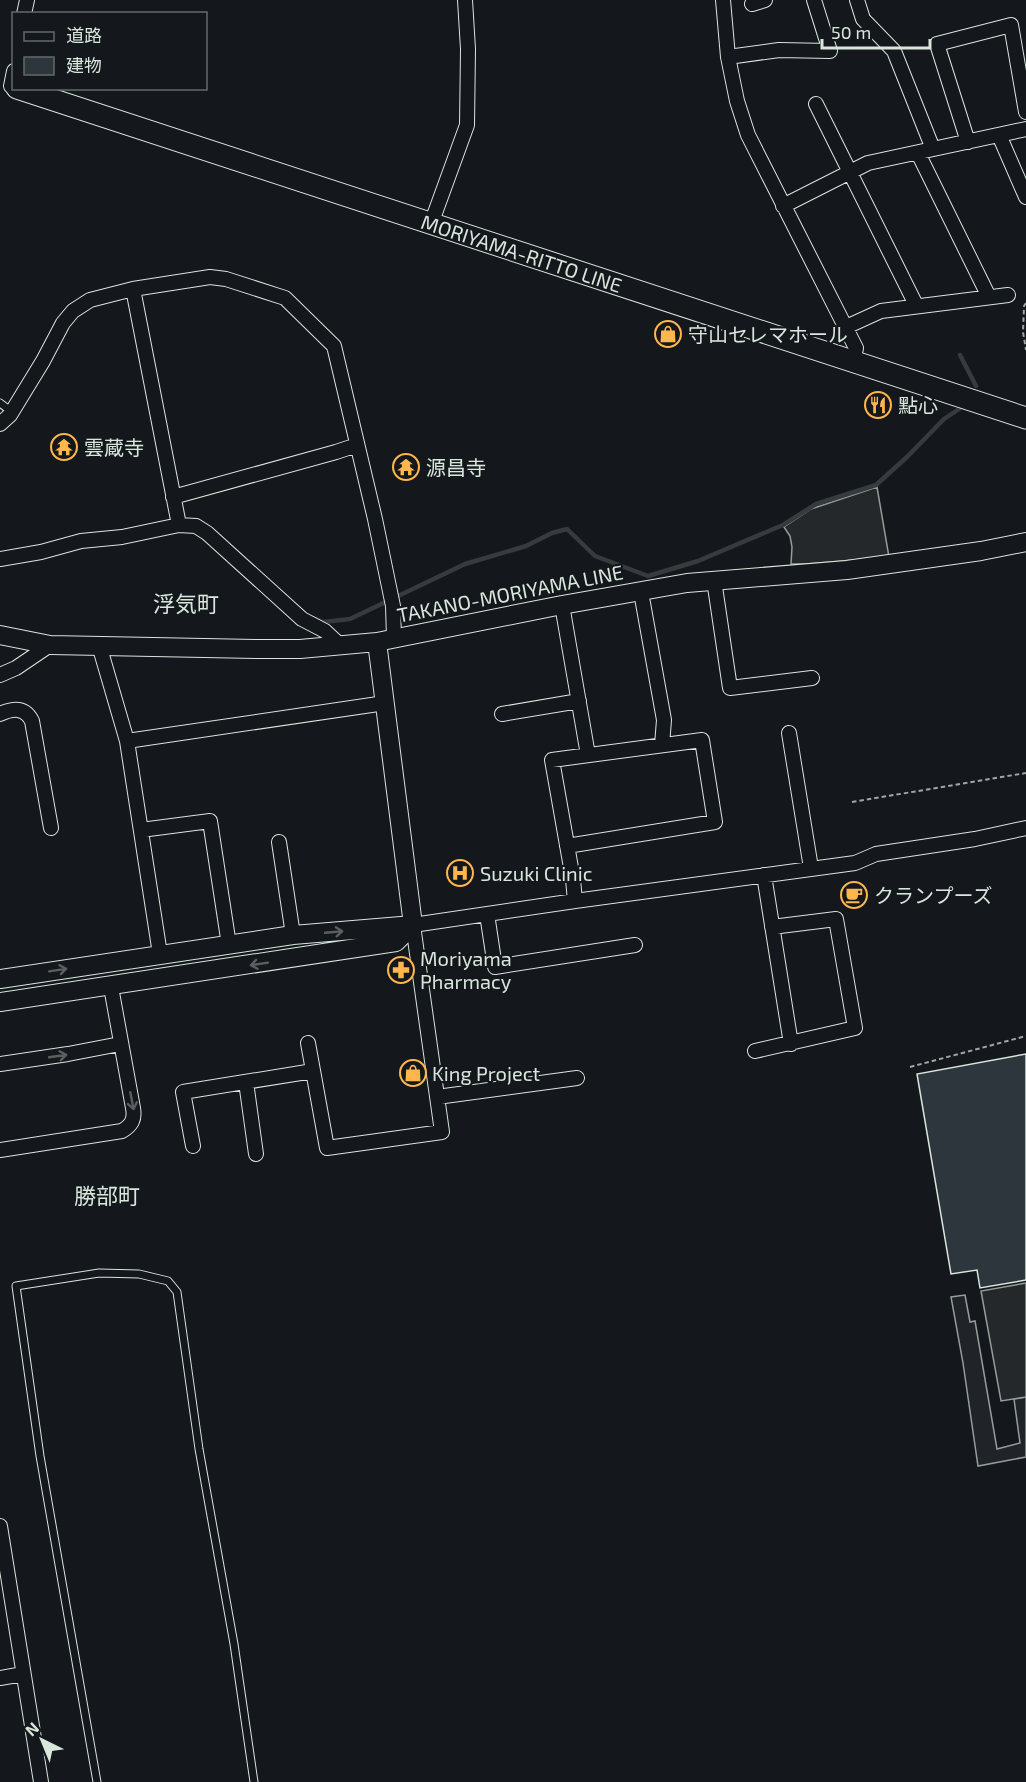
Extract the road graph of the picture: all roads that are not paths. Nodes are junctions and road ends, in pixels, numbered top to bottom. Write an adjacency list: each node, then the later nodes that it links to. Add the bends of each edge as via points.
1 (465, 0): 17 (street, via 467,126)
2 (723, 0): 5 (street)
3 (814, 0): 5 (street, via 830,51 779,50)
4 (857, 0): 12 (street, via 863,20 894,51)
5 (728, 57): 16 (street, via 748,135)
6 (32, 90): 17 (main road, MORIYAMA-RITTO LINE)
7 (816, 104): 14 (street)
8 (1026, 112): 11 (street, via 1011,24 937,44)
9 (1026, 129): 10 (street)
10 (999, 135): 11 (street); 15 (street)
11 (968, 142): 12 (street)
12 (933, 149): 13 (street)
13 (918, 153): 14 (street, via 868,163); 20 (street)
14 (850, 172): 16 (street); 21 (street)
15 (1026, 197)
16 (783, 206): 22 (street)
17 (431, 224): 23 (main road, MORIYAMA-RITTO LINE)
18 (133, 289): 25 (street, via 90,300 73,310); 28 (street, via 210,278 226,279 285,298 334,346); 29 (street)
19 (1008, 295): 20 (street)
20 (989, 297): 21 (street)
21 (916, 305): 22 (street, via 881,311)
22 (846, 327): 23 (street, via 856,348)
23 (854, 362): 26 (main road, MORIYAMA-RITTO LINE)
24 (0, 403): 25 (lane)
25 (12, 412): 27 (street)
26 (1026, 418)
27 (0, 424)
28 (357, 445): 29 (street); 37 (street, via 393,606)
29 (173, 497): 30 (street)
30 (177, 521): 32 (street, via 122,537 81,541); 40 (street, via 207,533 302,619 325,631)
31 (1026, 542): 33 (street, TAKANO-MORIYAMA LINE, via 847,570)
32 (0, 559)
33 (714, 580): 34 (street, TAKANO-MORIYAMA LINE); 42 (street, via 730,688)
34 (641, 592): 35 (street, TAKANO-MORIYAMA LINE); 49 (street, via 664,720)
35 (562, 605): 37 (street, TAKANO-MORIYAMA LINE); 43 (street)
36 (0, 635): 38 (street, TAKANO-MORIYAMA LINE)
37 (386, 640): 40 (street, TAKANO-MORIYAMA LINE); 44 (street)
38 (50, 645): 39 (street, TAKANO-MORIYAMA LINE); 41 (street)
39 (99, 645): 40 (street, TAKANO-MORIYAMA LINE, via 300,649); 48 (street)
40 (340, 645)
41 (0, 675)
42 (812, 678)
43 (579, 701): 46 (street); 50 (street)
44 (385, 703): 48 (street); 60 (street)
45 (0, 714): 51 (street, via 20,710 32,721)
46 (502, 714)
47 (789, 733): 56 (street)
48 (127, 741): 53 (street)
49 (662, 746): 50 (street); 55 (street, via 702,740 715,822)
50 (588, 755): 55 (street, via 552,760)
51 (51, 828)
52 (1026, 828): 56 (street)
53 (141, 830): 63 (street, via 210,821); 65 (street)
54 (279, 842): 62 (street)
55 (567, 846): 58 (street)
56 (811, 868): 57 (street)
57 (764, 875): 58 (street); 61 (street)
58 (575, 901): 59 (street)
59 (487, 914): 60 (street); 64 (street, via 495,968)
60 (413, 925): 62 (street, one-way to 60); 67 (street, one-way to 67, via 396,942); 78 (street)
61 (772, 927): 72 (street); 72 (street, via 836,919 855,1028)
62 (293, 935): 63 (street)
63 (230, 945): 65 (street)
64 (635, 945)
65 (154, 955): 66 (street, one-way to 65); 67 (street)
66 (0, 979)
67 (151, 980): 68 (street)
68 (111, 987): 69 (street); 71 (street)
69 (0, 1002)
70 (308, 1043): 75 (street)
71 (120, 1044): 74 (street, one-way to 71); 80 (street, one-way to 80, via 134,1115 130,1126 122,1131)
72 (791, 1044): 73 (street)
73 (755, 1051)
74 (0, 1064)
75 (314, 1071): 77 (street); 78 (street, via 327,1148 442,1132)
76 (576, 1078): 78 (street)
77 (246, 1082): 79 (street, via 183,1092); 81 (street)
78 (437, 1097)
79 (193, 1146)
80 (0, 1150)
81 (256, 1154)
82 (0, 1526): 83 (street)
83 (23, 1674): 84 (street); 85 (street)
84 (0, 1678)
85 (41, 1782)
86 (97, 1782): 87 (lane, via 40,1456 16,1286 99,1273 139,1274 168,1281 177,1292)
87 (254, 1782)

